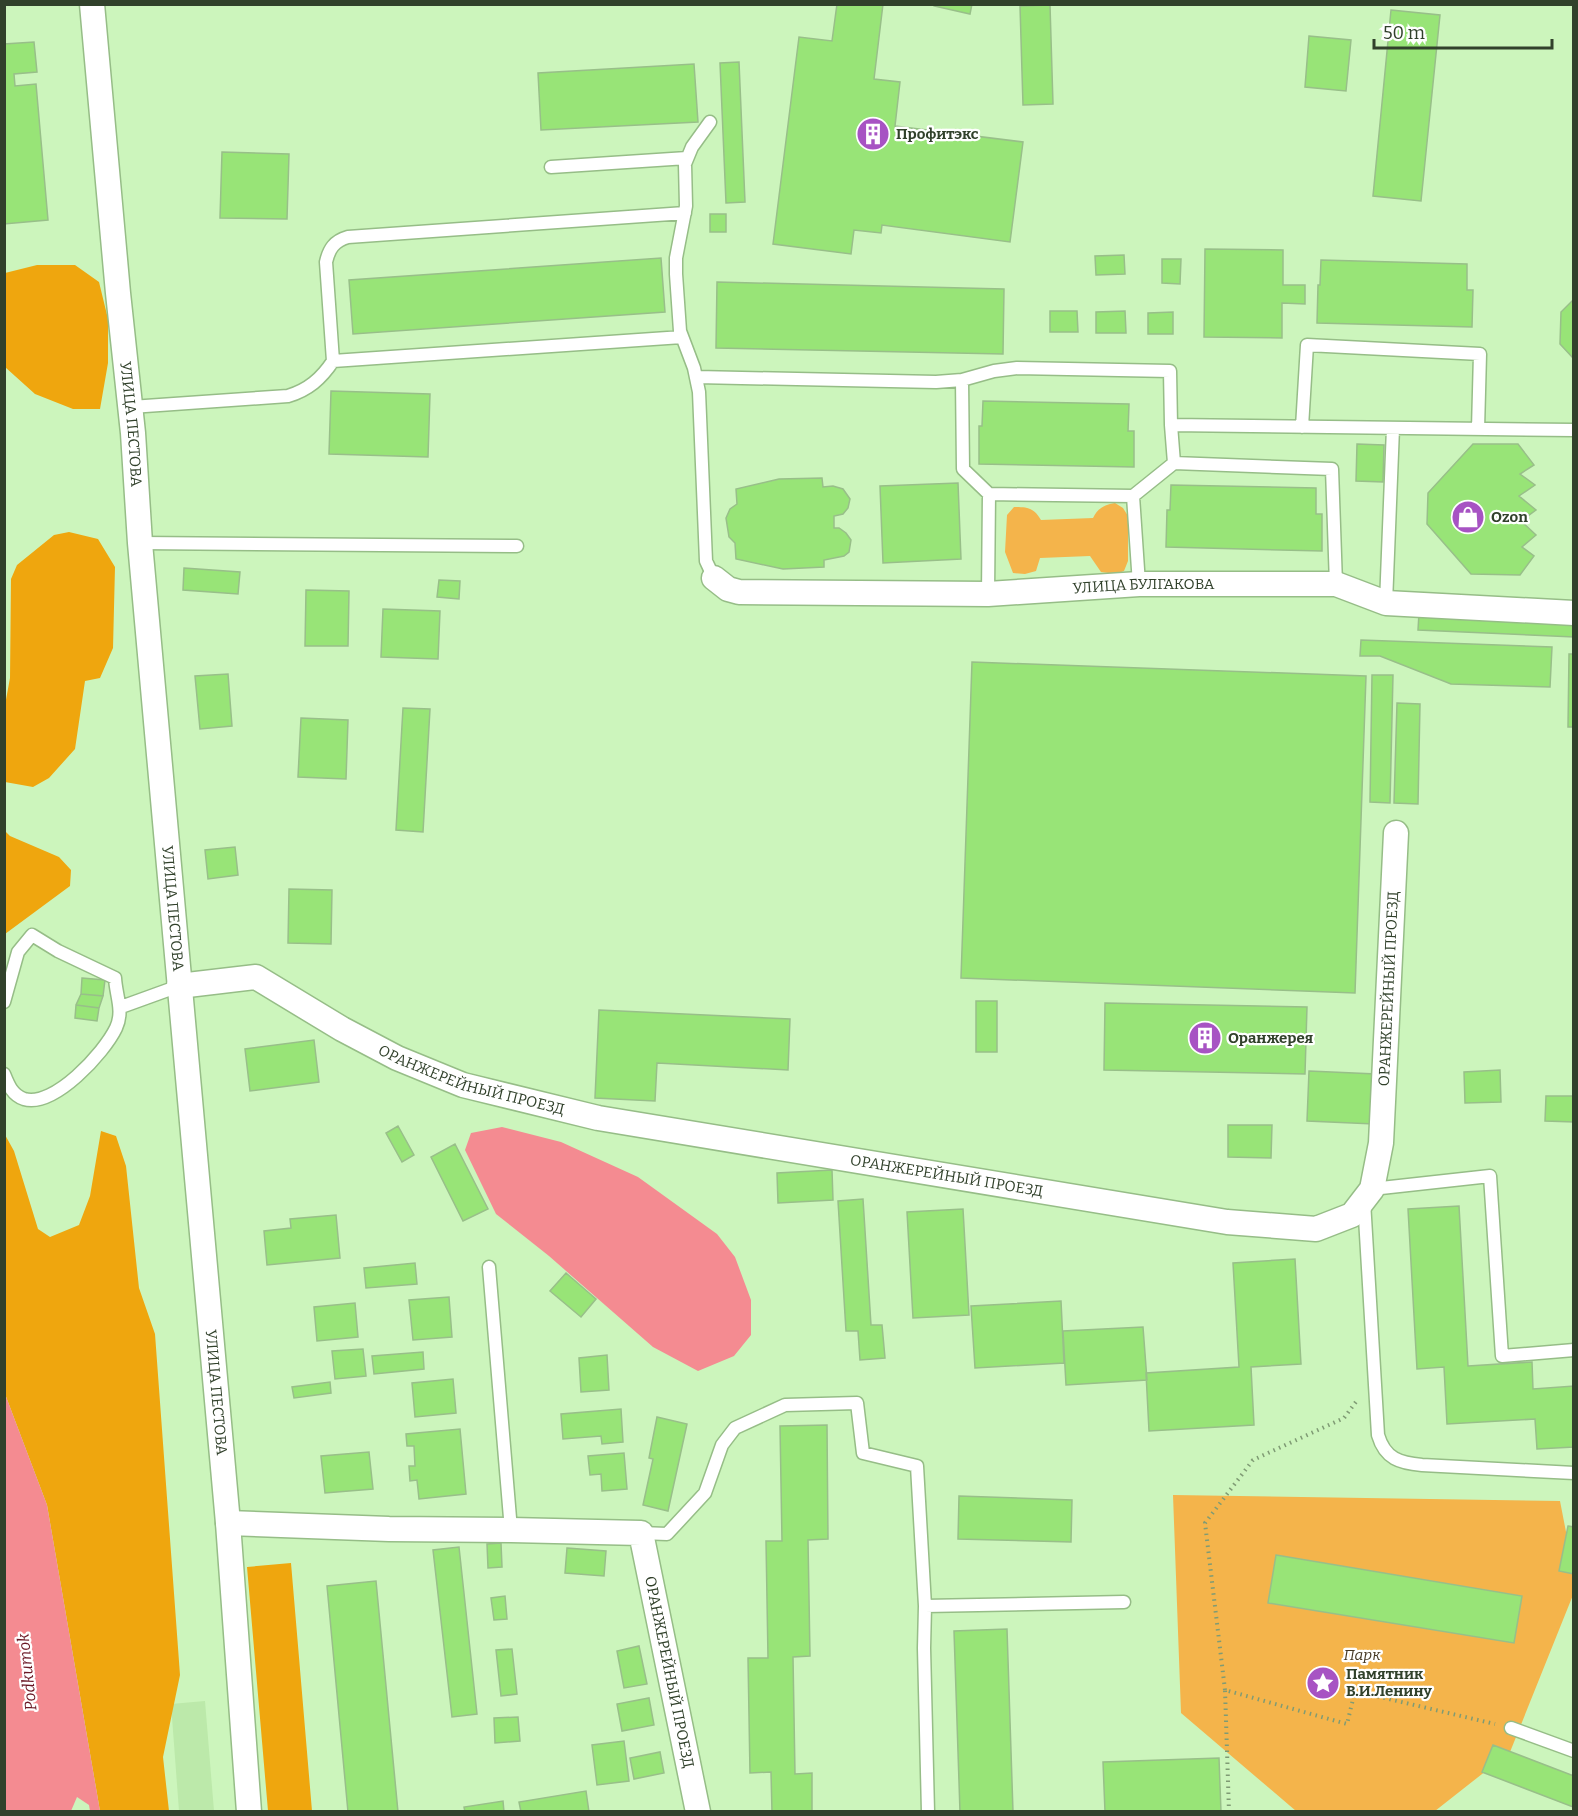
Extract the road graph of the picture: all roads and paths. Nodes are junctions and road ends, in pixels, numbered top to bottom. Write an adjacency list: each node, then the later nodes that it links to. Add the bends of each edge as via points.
1 (92, 4): 10 (street, УЛИЦА ПЕСТОВА)
2 (710, 122): 3 (lane)
3 (687, 158): 4 (lane); 5 (lane)
4 (550, 167)
5 (685, 213): 6 (lane, via 676,274); 7 (lane, via 341,239 329,251 326,262)
6 (682, 337): 7 (lane); 8 (lane)
7 (333, 362): 10 (lane, via 318,380 288,396)
8 (697, 377): 9 (lane); 21 (lane, via 706,561)
9 (962, 380): 11 (lane, via 1017,368 1170,370); 17 (lane, via 963,469)
10 (131, 407): 19 (street, УЛИЦА ПЕСТОВА)
11 (1171, 425): 12 (lane); 16 (lane)
12 (1302, 427): 13 (lane); 14 (lane, via 1307,345 1480,354)
13 (1393, 428): 14 (lane); 25 (lane)
14 (1478, 429): 15 (lane)
15 (1574, 430)
16 (1174, 464): 18 (lane); 23 (lane, via 1332,469)
17 (989, 494): 18 (lane); 24 (lane)
18 (1133, 496): 22 (lane)
19 (140, 543): 20 (lane); 28 (street, УЛИЦА ПЕСТОВА)
20 (517, 546)
21 (714, 578): 24 (street, УЛИЦА БУЛГАКОВА, via 739,592)
22 (1140, 584): 23 (street, УЛИЦА БУЛГАКОВА); 24 (street, УЛИЦА БУЛГАКОВА)
23 (1336, 584): 25 (street, УЛИЦА БУЛГАКОВА)
24 (988, 594)
25 (1386, 603): 26 (street, УЛИЦА БУЛГАКОВА)
26 (1574, 614)
27 (1396, 833): 32 (street, ОРАНЖЕРЕЙНЫЙ ПРОЕЗД, via 1381,1143)
28 (179, 987): 30 (lane); 32 (street, ОРАНЖЕРЕЙНЫЙ ПРОЕЗД, via 256,977 342,1029 425,1070 463,1085 598,1118 1227,1222 1317,1229 1353,1215); 37 (street, УЛИЦА ПЕСТОВА)
29 (4, 1002): 30 (lane, via 18,952 32,935 115,978)
30 (121, 1007): 31 (lane, via 117,1028 97,1057 59,1090 40,1099 24,1099 11,1090)
31 (4, 1074)
32 (1368, 1194): 34 (lane, via 1490,1176 1502,1356); 35 (lane)
33 (489, 1267): 38 (lane)
34 (1574, 1350)
35 (1374, 1376): 36 (lane, via 1378,1435 1390,1455 1402,1463); 42 (path, via 1344,1418 1253,1460 1205,1523)
36 (1574, 1473)
37 (228, 1523): 38 (street); 45 (street, УЛИЦА ПЕСТОВА)
38 (511, 1530): 39 (street)
39 (641, 1533): 41 (lane, via 667,1534 705,1493 722,1445 735,1428 785,1405 857,1403 863,1454 917,1466); 46 (street, ОРАНЖЕРЕЙНЫЙ ПРОЕЗД)
40 (1124, 1602): 41 (lane)
41 (924, 1606): 47 (lane)
42 (1225, 1690): 43 (path, via 1347,1724 1355,1691); 48 (path)
43 (1511, 1728): 44 (lane)
44 (1574, 1751)
45 (249, 1812)
46 (698, 1812)
47 (928, 1812)
48 (1229, 1812)

